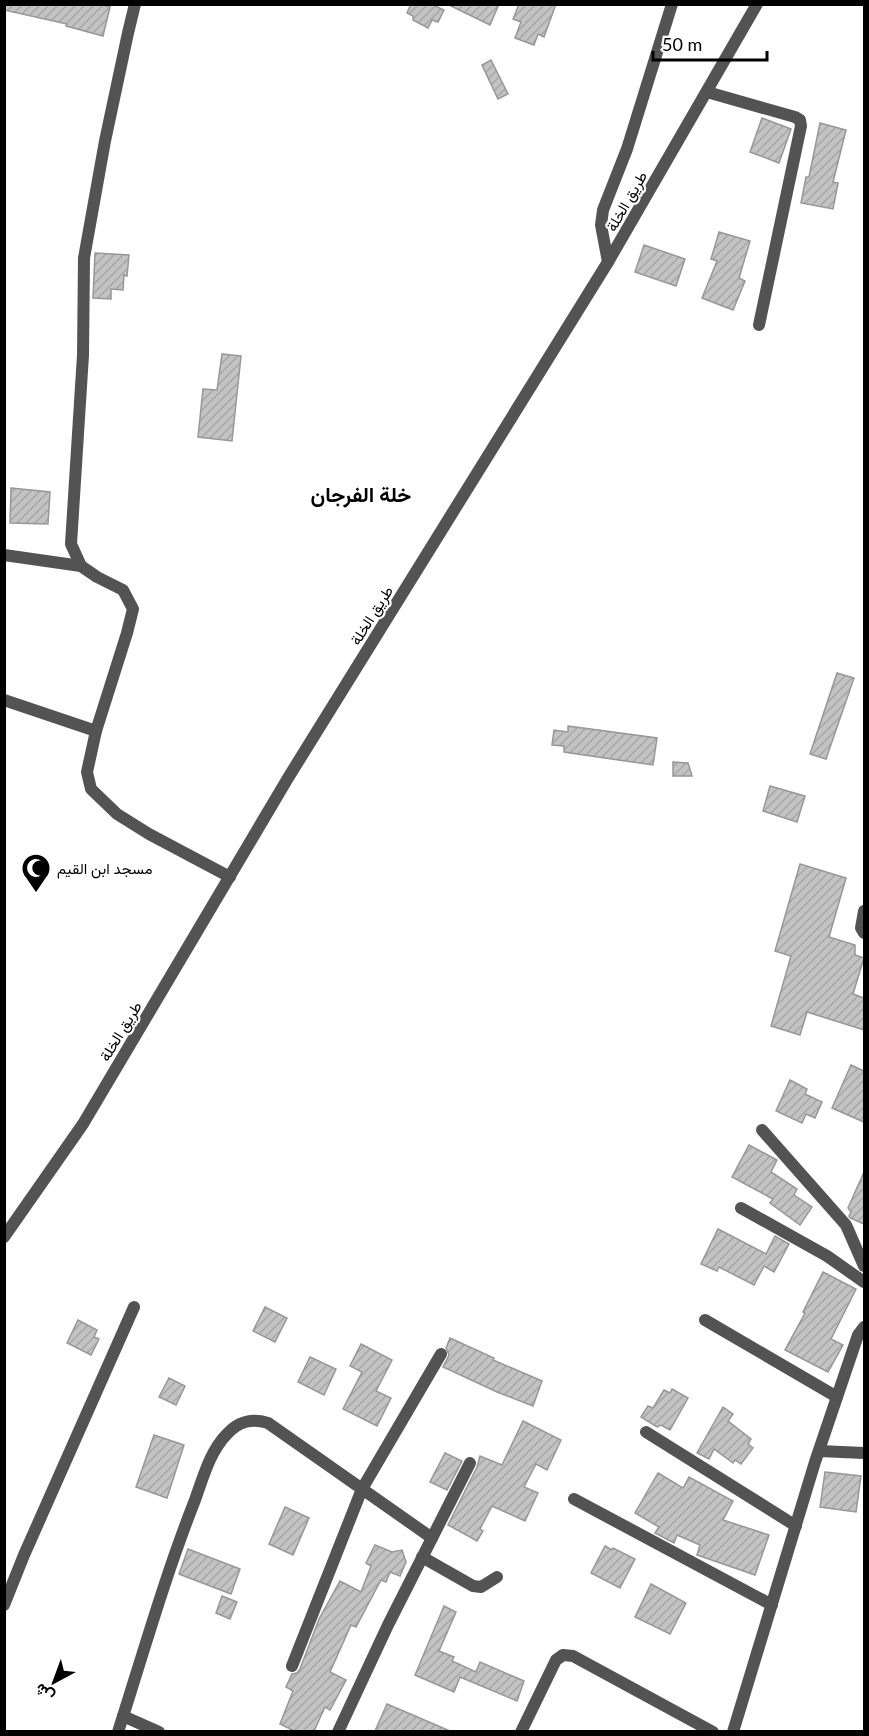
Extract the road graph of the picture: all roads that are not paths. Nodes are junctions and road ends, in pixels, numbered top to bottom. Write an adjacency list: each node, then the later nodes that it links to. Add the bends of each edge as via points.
1 (135, 4): 8 (street, via 84,258 83,355 71,544)
2 (672, 4): 5 (street, via 627,149 603,210 601,225)
3 (757, 4): 4 (street, طريق الخلة)
4 (707, 92): 5 (street, طريق الخلة); 6 (street, via 800,120)
5 (608, 262): 11 (street, طريق الخلة)
6 (759, 325)
7 (4, 555): 8 (street)
8 (81, 566): 10 (street, via 123,590 133,609)
9 (4, 700): 10 (street)
10 (96, 731): 11 (street, via 87,772 90,789 117,814)
11 (230, 877): 16 (street, طريق الخلة, via 83,1124)
12 (864, 910): 13 (street)
13 (864, 933)
14 (762, 1130): 17 (street, via 846,1225)
15 (741, 1208): 18 (street, via 827,1256)
16 (4, 1237)
17 (864, 1266)
18 (864, 1282)
19 (134, 1307): 34 (street)
20 (705, 1320): 23 (street)
21 (864, 1326): 23 (street)
22 (441, 1354): 28 (street)
23 (837, 1397): 25 (street)
24 (646, 1432): 30 (street)
25 (819, 1451): 26 (street); 30 (street)
26 (864, 1453)
27 (470, 1463): 31 (street)
28 (362, 1489): 31 (street); 36 (street); 37 (street, via 268,1423 245,1421 227,1434 213,1454 179,1539)
29 (574, 1499): 35 (street)
30 (796, 1526): 35 (street)
31 (432, 1538): 32 (street)
32 (422, 1557): 33 (street, via 473,1586 482,1587); 40 (street)
33 (497, 1577)
34 (4, 1605)
35 (772, 1605): 43 (street)
36 (292, 1666)
37 (123, 1716): 38 (street); 39 (street)
38 (118, 1731)
39 (159, 1731)
40 (338, 1731)
41 (521, 1731): 42 (street, via 556,1660 563,1655 573,1656)
42 (713, 1731)
43 (733, 1731)

